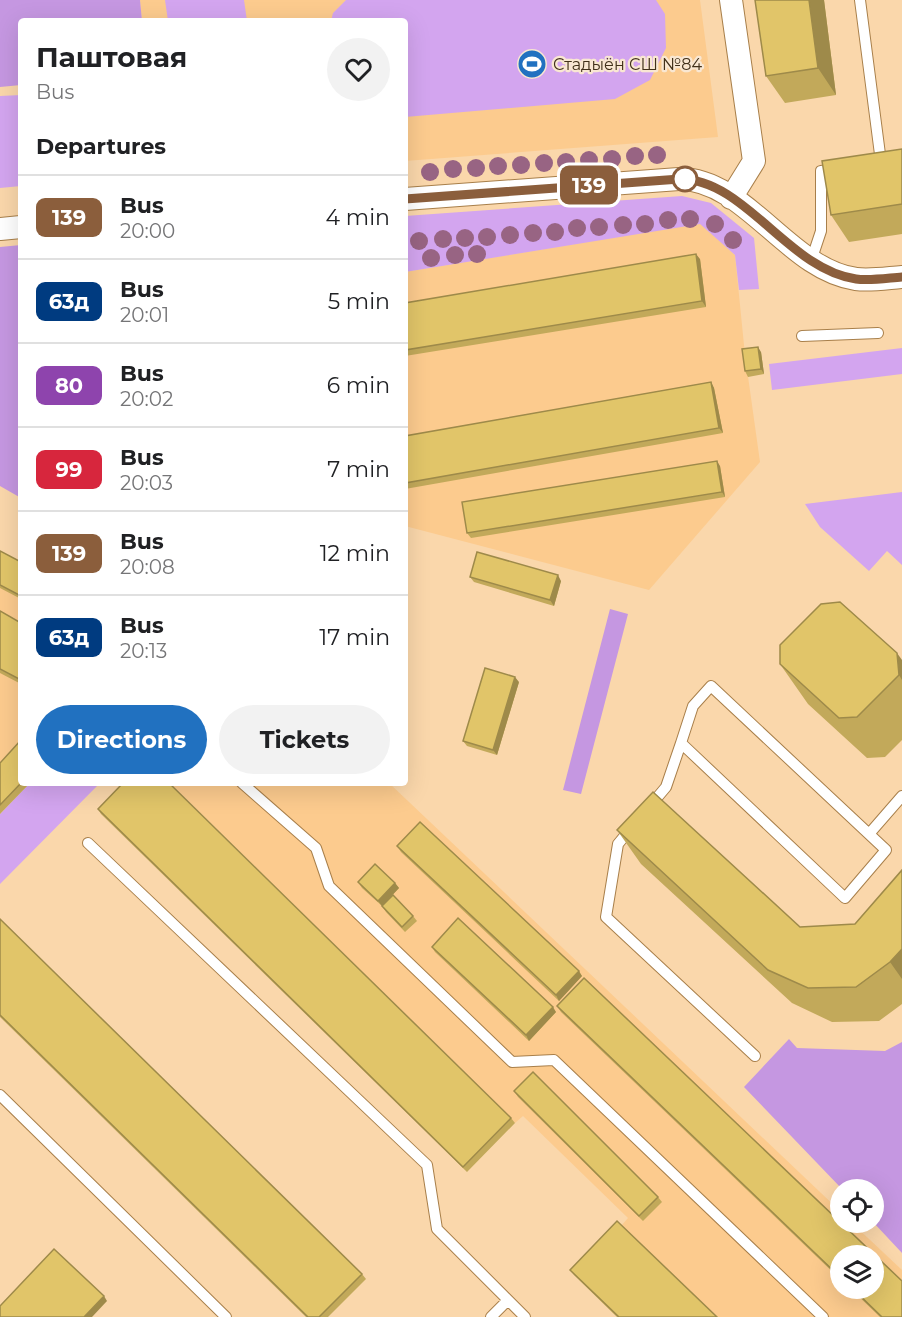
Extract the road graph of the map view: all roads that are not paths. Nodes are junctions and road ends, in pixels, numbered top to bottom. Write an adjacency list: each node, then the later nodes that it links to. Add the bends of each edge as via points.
1 (731, 0): 5 (street, via 754,161)
2 (860, 0): 3 (lane)
3 (882, 162)
4 (843, 168): 9 (lane, via 821,171 821,231)
5 (731, 198): 6 (street, via 708,183 680,179); 9 (street)
6 (408, 199)
7 (18, 227): 8 (street)
8 (0, 229)
9 (811, 261): 10 (street, via 856,279)
10 (902, 277)
11 (878, 333): 12 (lane)
12 (802, 336)
13 (681, 743): 16 (lane, via 693,706 711,686); 16 (lane, via 845,898 886,850); 18 (lane, via 666,787 618,844 606,917)
14 (245, 786): 24 (lane, via 316,848 329,886 512,1062 554,1060)
15 (902, 796): 16 (lane)
16 (869, 834)
17 (88, 843): 20 (lane, via 427,1165 437,1229)
18 (755, 1056)
19 (0, 1095): 21 (lane)
20 (508, 1300): 22 (lane); 23 (lane)
21 (226, 1317)
22 (492, 1317)
23 (525, 1317)
24 (823, 1317)

